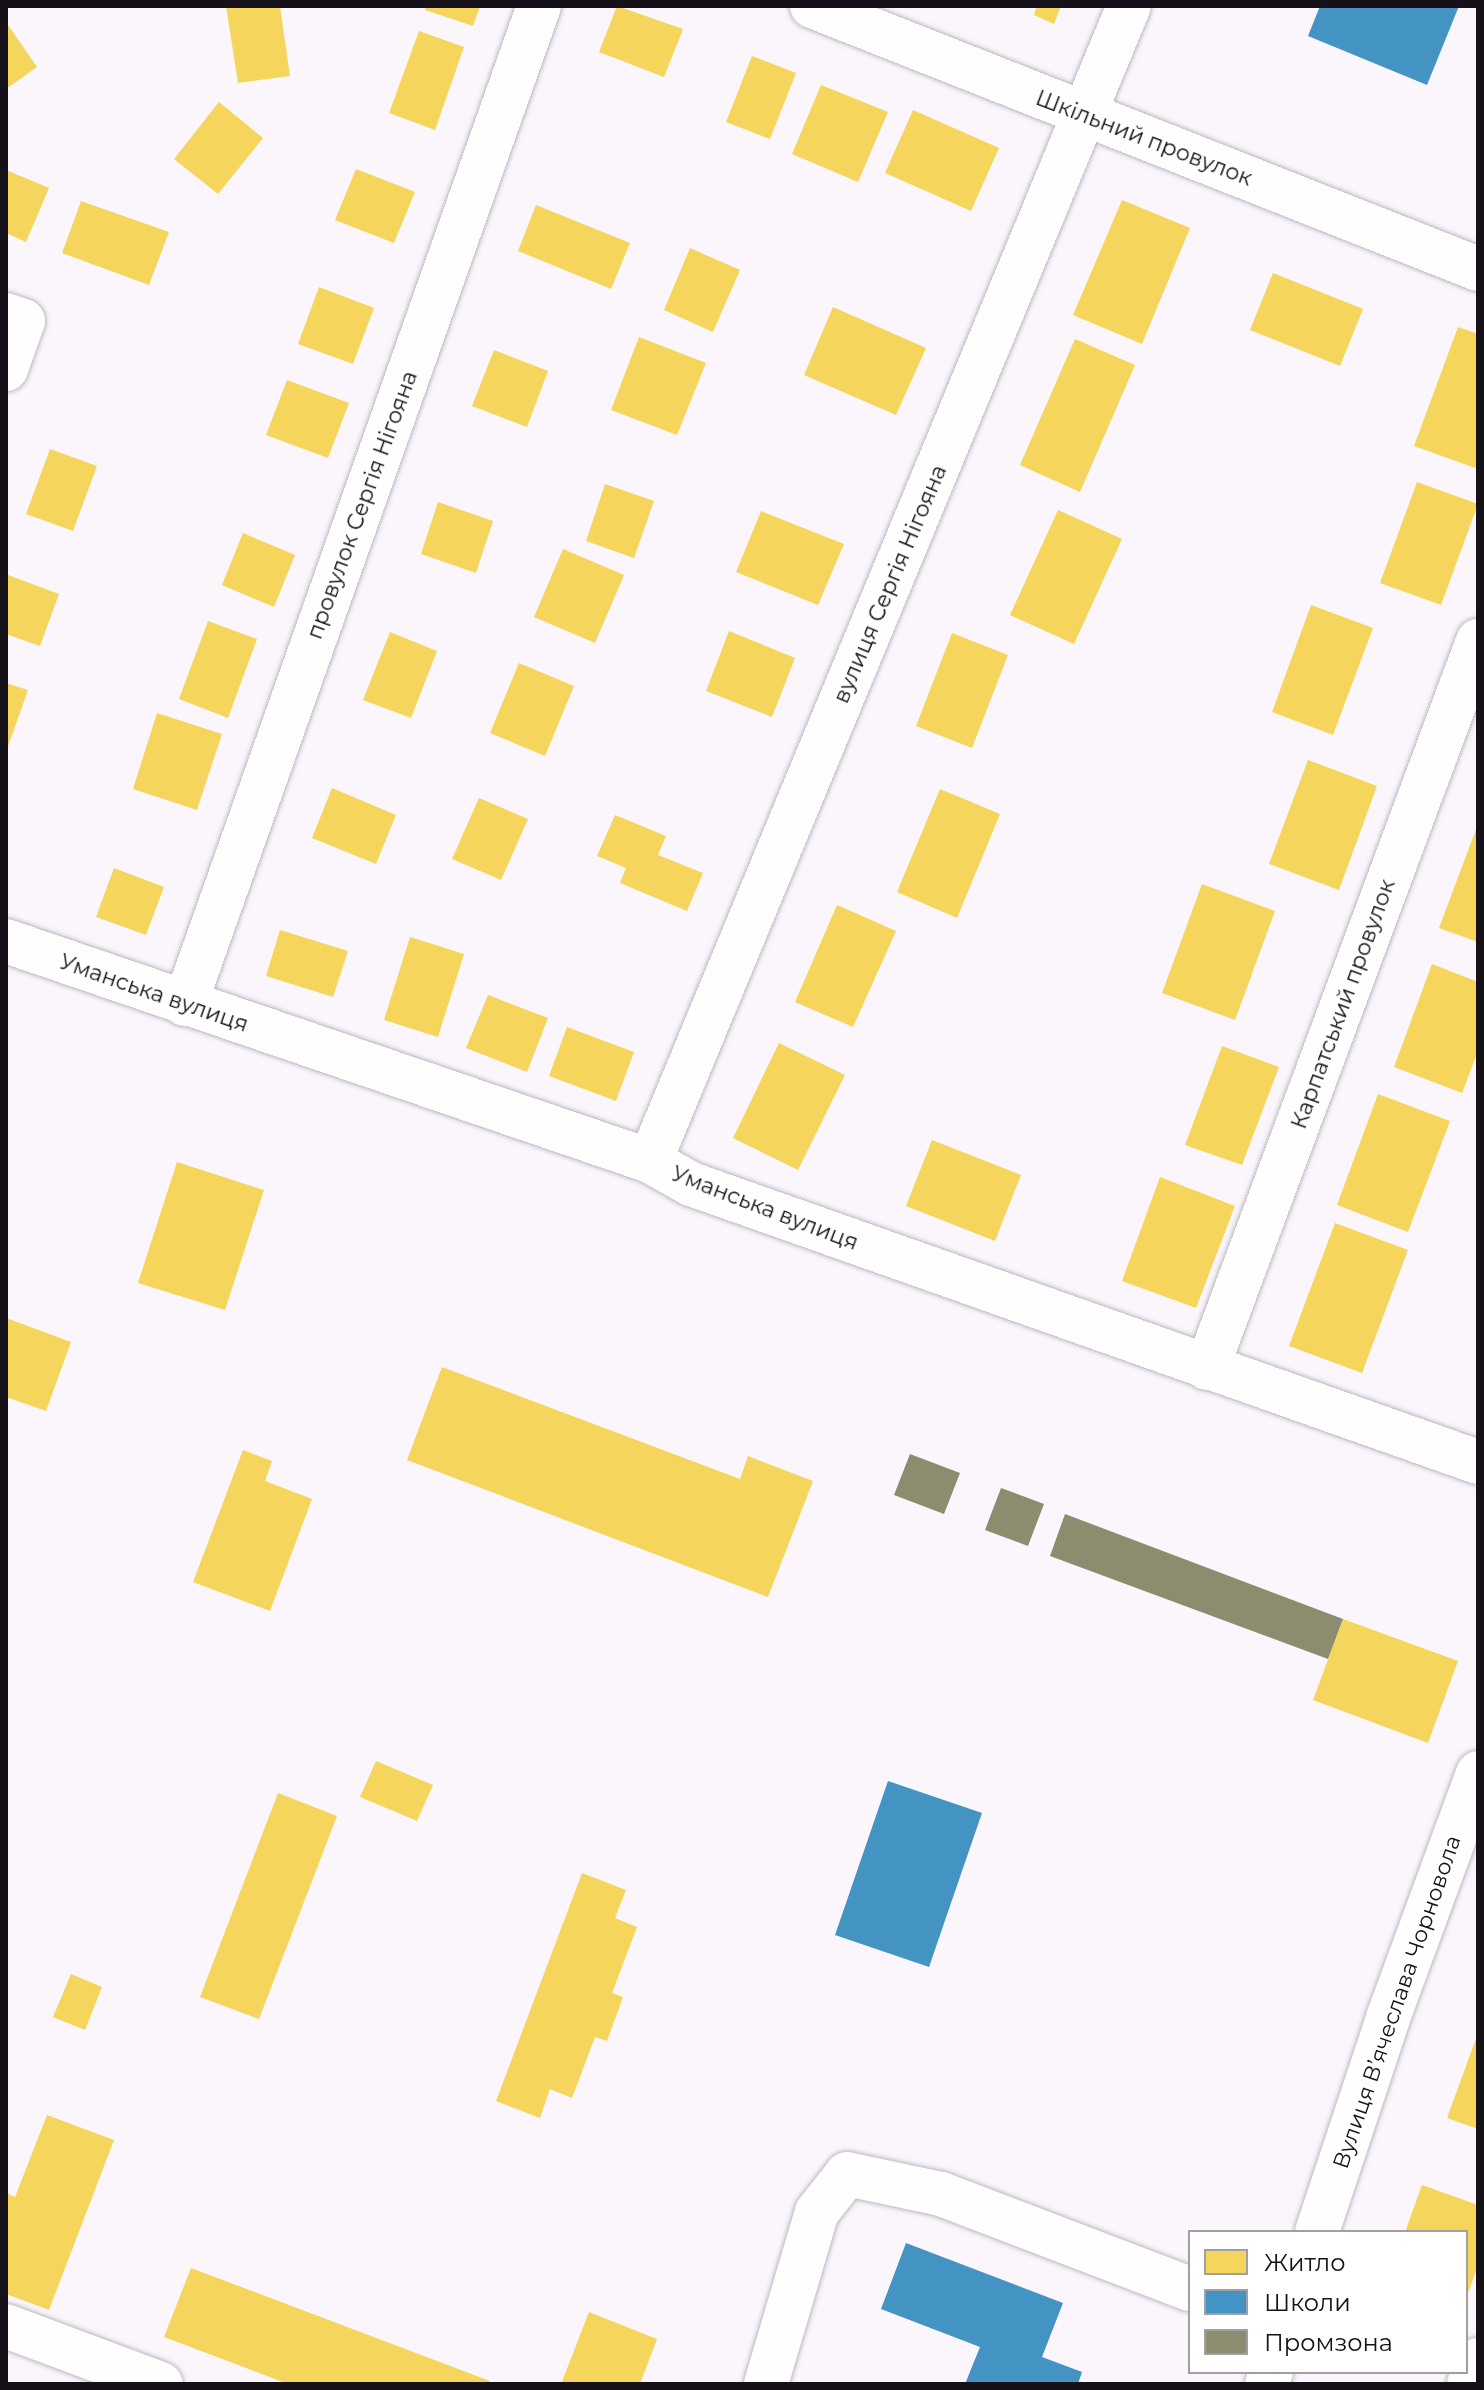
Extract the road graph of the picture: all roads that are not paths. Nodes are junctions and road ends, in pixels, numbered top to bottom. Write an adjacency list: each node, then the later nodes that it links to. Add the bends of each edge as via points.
1 (539, 6): 10 (street, провулок Сергія Нігояна)
2 (812, 6): 4 (street, Шкільний провулок)
3 (1129, 6): 4 (street, вулиця Сергія Нігояна)
4 (1084, 115): 5 (street, Шкільний провулок); 11 (street, вулиця Сергія Нігояна)
5 (1478, 269)
6 (15, 318): 7 (street)
7 (6, 369)
8 (1478, 641): 12 (street, Карпатський провулок)
9 (6, 941): 10 (street, Уманська вулиця)
10 (185, 1004): 11 (street, Уманська вулиця)
11 (650, 1161): 12 (street, Уманська вулиця, via 691,1184)
12 (1207, 1368): 13 (street, Уманська вулиця)
13 (1478, 1462)
14 (1478, 1773): 15 (street, Вулиця Вʼячеслава Чорновола)
15 (1466, 1841): 16 (street, Вулиця Вʼячеслава Чорновола, via 1388,2018)
16 (1318, 2230)
17 (1188, 2288): 21 (street, via 941,2194 847,2174 817,2212)
18 (6, 2326): 20 (street)
19 (1478, 2360): 22 (street)
20 (161, 2384)
21 (766, 2384)
22 (1469, 2384)

